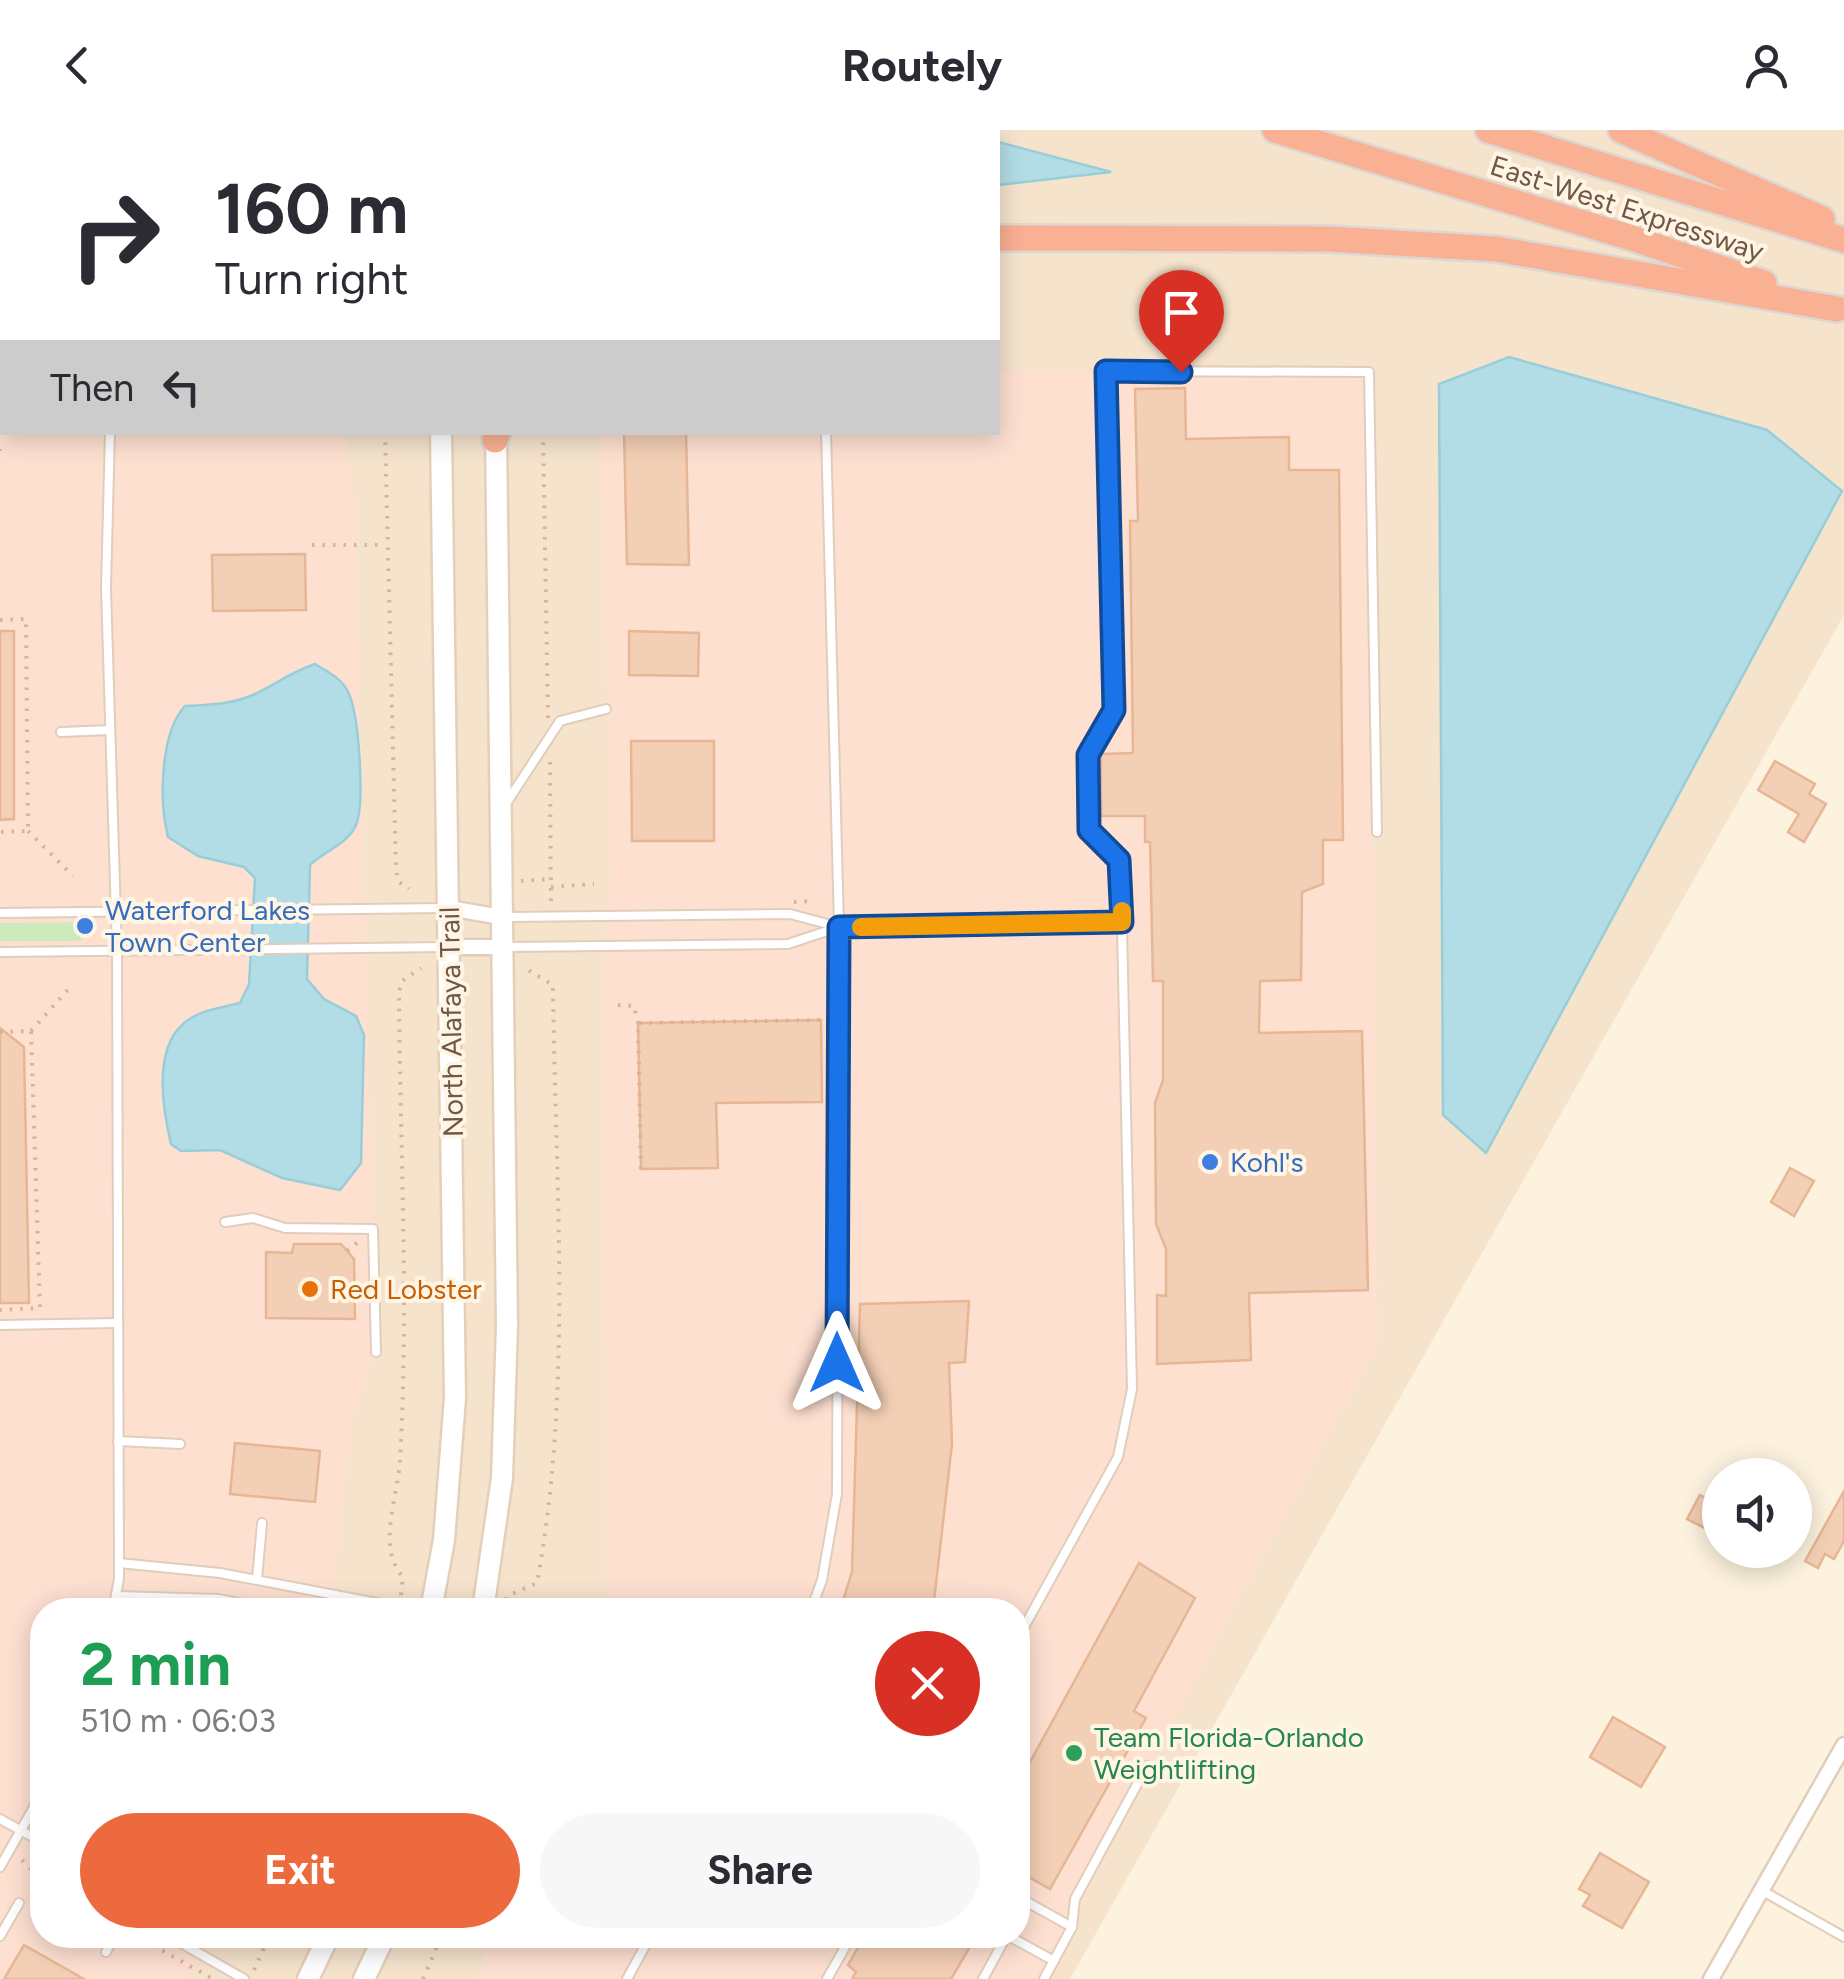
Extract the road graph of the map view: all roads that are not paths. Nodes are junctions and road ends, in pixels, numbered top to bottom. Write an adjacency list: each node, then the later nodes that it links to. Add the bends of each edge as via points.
1 (1275, 130): 7 (highway, East-West Expressway, via 1632,238)
2 (1488, 130): 6 (highway, East-West Expressway)
3 (1621, 130): 4 (highway)
4 (1844, 231)
5 (1000, 238): 7 (highway, via 1329,239 1496,249)
6 (1844, 240)
7 (1841, 310)
8 (110, 435): 13 (lane)
9 (441, 435): 17 (main road, North Alafaya Trail)
10 (496, 435): 15 (main road, North Alafaya Trail)
11 (826, 435): 22 (lane)
12 (606, 709): 15 (lane, via 560,721)
13 (110, 730): 14 (lane); 18 (lane)
14 (61, 732)
15 (500, 814): 20 (main road, North Alafaya Trail)
16 (1377, 832): 21 (lane, via 1369,372 1106,371 1114,710 1088,755 1089,830 1119,860)
17 (449, 908): 18 (lane); 20 (street); 24 (main road, North Alafaya Trail)
18 (115, 911): 19 (lane); 25 (lane)
19 (0, 913)
20 (501, 917): 22 (lane, via 790,914); 23 (main road, North Alafaya Trail)
21 (1122, 922): 22 (lane); 42 (lane, via 1132,1389 1118,1457)
22 (839, 927): 23 (lane, via 788,944); 41 (lane, via 837,1494)
23 (502, 947): 24 (street); 40 (main road, North Alafaya Trail, via 506,1406)
24 (450, 948): 25 (lane); 39 (main road, North Alafaya Trail, via 454,1398)
25 (117, 950): 26 (lane); 28 (lane)
26 (0, 952)
27 (226, 1222): 30 (lane, via 253,1218 286,1228 372,1229)
28 (117, 1323): 29 (lane); 31 (lane)
29 (0, 1325)
30 (376, 1352)
31 (118, 1441): 32 (lane); 34 (lane)
32 (180, 1444)
33 (262, 1523): 35 (lane)
34 (119, 1563): 35 (lane); 36 (lane)
35 (257, 1580): 38 (lane)
36 (116, 1596): 37 (lane)
37 (185, 1598)
38 (352, 1598)
39 (433, 1598)
40 (485, 1598)
41 (815, 1598)
42 (1030, 1616)
43 (1844, 1745): 50 (street)
44 (1147, 1766): 53 (lane, via 1075,1899)
45 (30, 1814): 47 (lane)
46 (0, 1820): 47 (lane)
47 (21, 1830): 48 (lane); 49 (lane)
48 (30, 1835)
49 (0, 1866)
50 (1761, 1890): 55 (lane); 73 (street)
51 (20, 1902): 54 (lane)
52 (1030, 1904): 53 (lane)
53 (1072, 1927): 65 (lane)
54 (0, 1936)
55 (1844, 1938)
56 (108, 1948): 64 (lane)
57 (191, 1948): 66 (lane)
58 (322, 1948): 67 (main road)
59 (379, 1948): 68 (main road)
60 (644, 1948): 69 (lane)
61 (845, 1948): 70 (lane)
62 (1000, 1948): 71 (lane)
63 (1030, 1948): 65 (lane)
64 (106, 1952)
65 (1054, 1961): 72 (lane)
66 (247, 1979)
67 (308, 1979)
68 (364, 1979)
69 (626, 1979)
70 (828, 1979)
71 (984, 1979)
72 (1044, 1979)
73 (1711, 1979)

